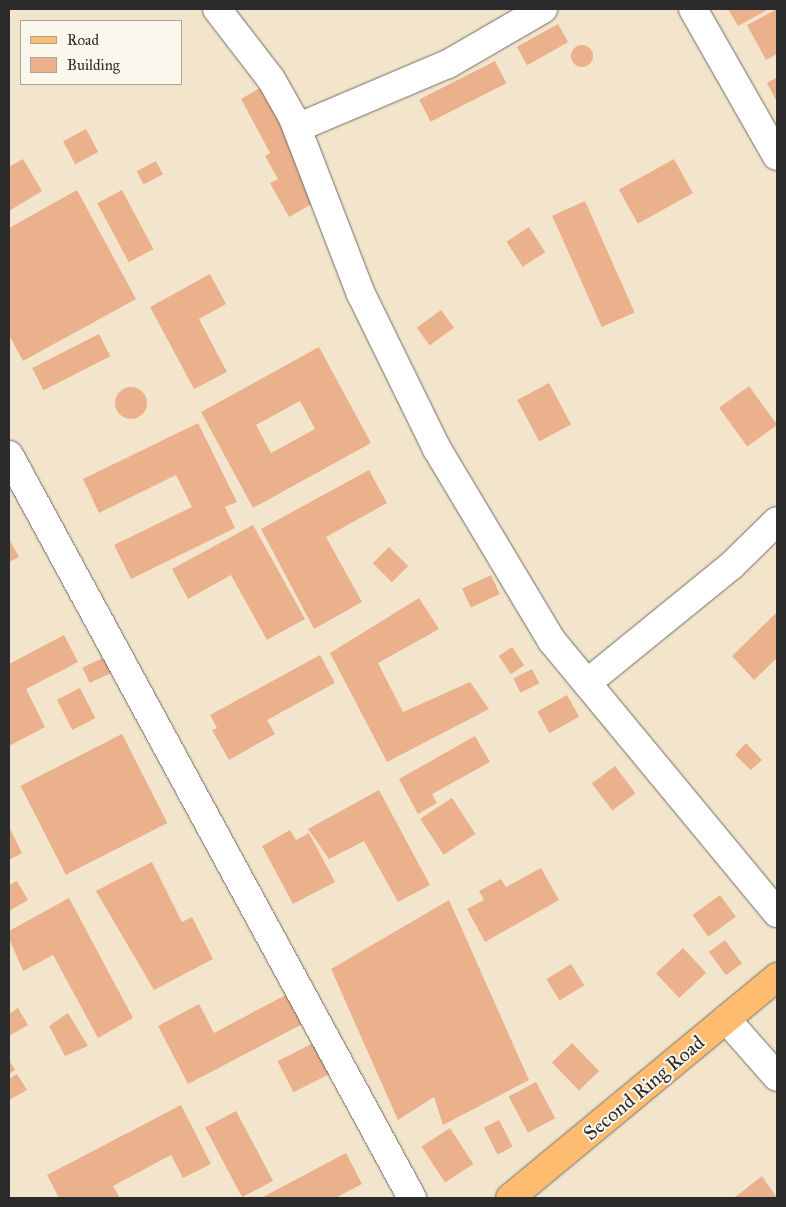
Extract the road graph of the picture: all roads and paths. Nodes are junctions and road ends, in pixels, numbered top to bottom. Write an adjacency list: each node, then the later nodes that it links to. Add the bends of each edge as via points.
1 (216, 9): 4 (street, via 272,79)
2 (543, 9): 4 (street, via 448,64)
3 (693, 9): 5 (street)
4 (297, 128): 8 (street, via 361,294 438,450 552,641)
5 (777, 156)
6 (9, 455): 13 (street)
7 (777, 521): 8 (street, via 731,566)
8 (587, 683): 9 (street)
9 (777, 913)
10 (777, 977): 11 (main road, Second Ring Road)
11 (726, 1019): 12 (street); 14 (main road, Second Ring Road)
12 (777, 1077)
13 (412, 1198)
14 (510, 1198)

